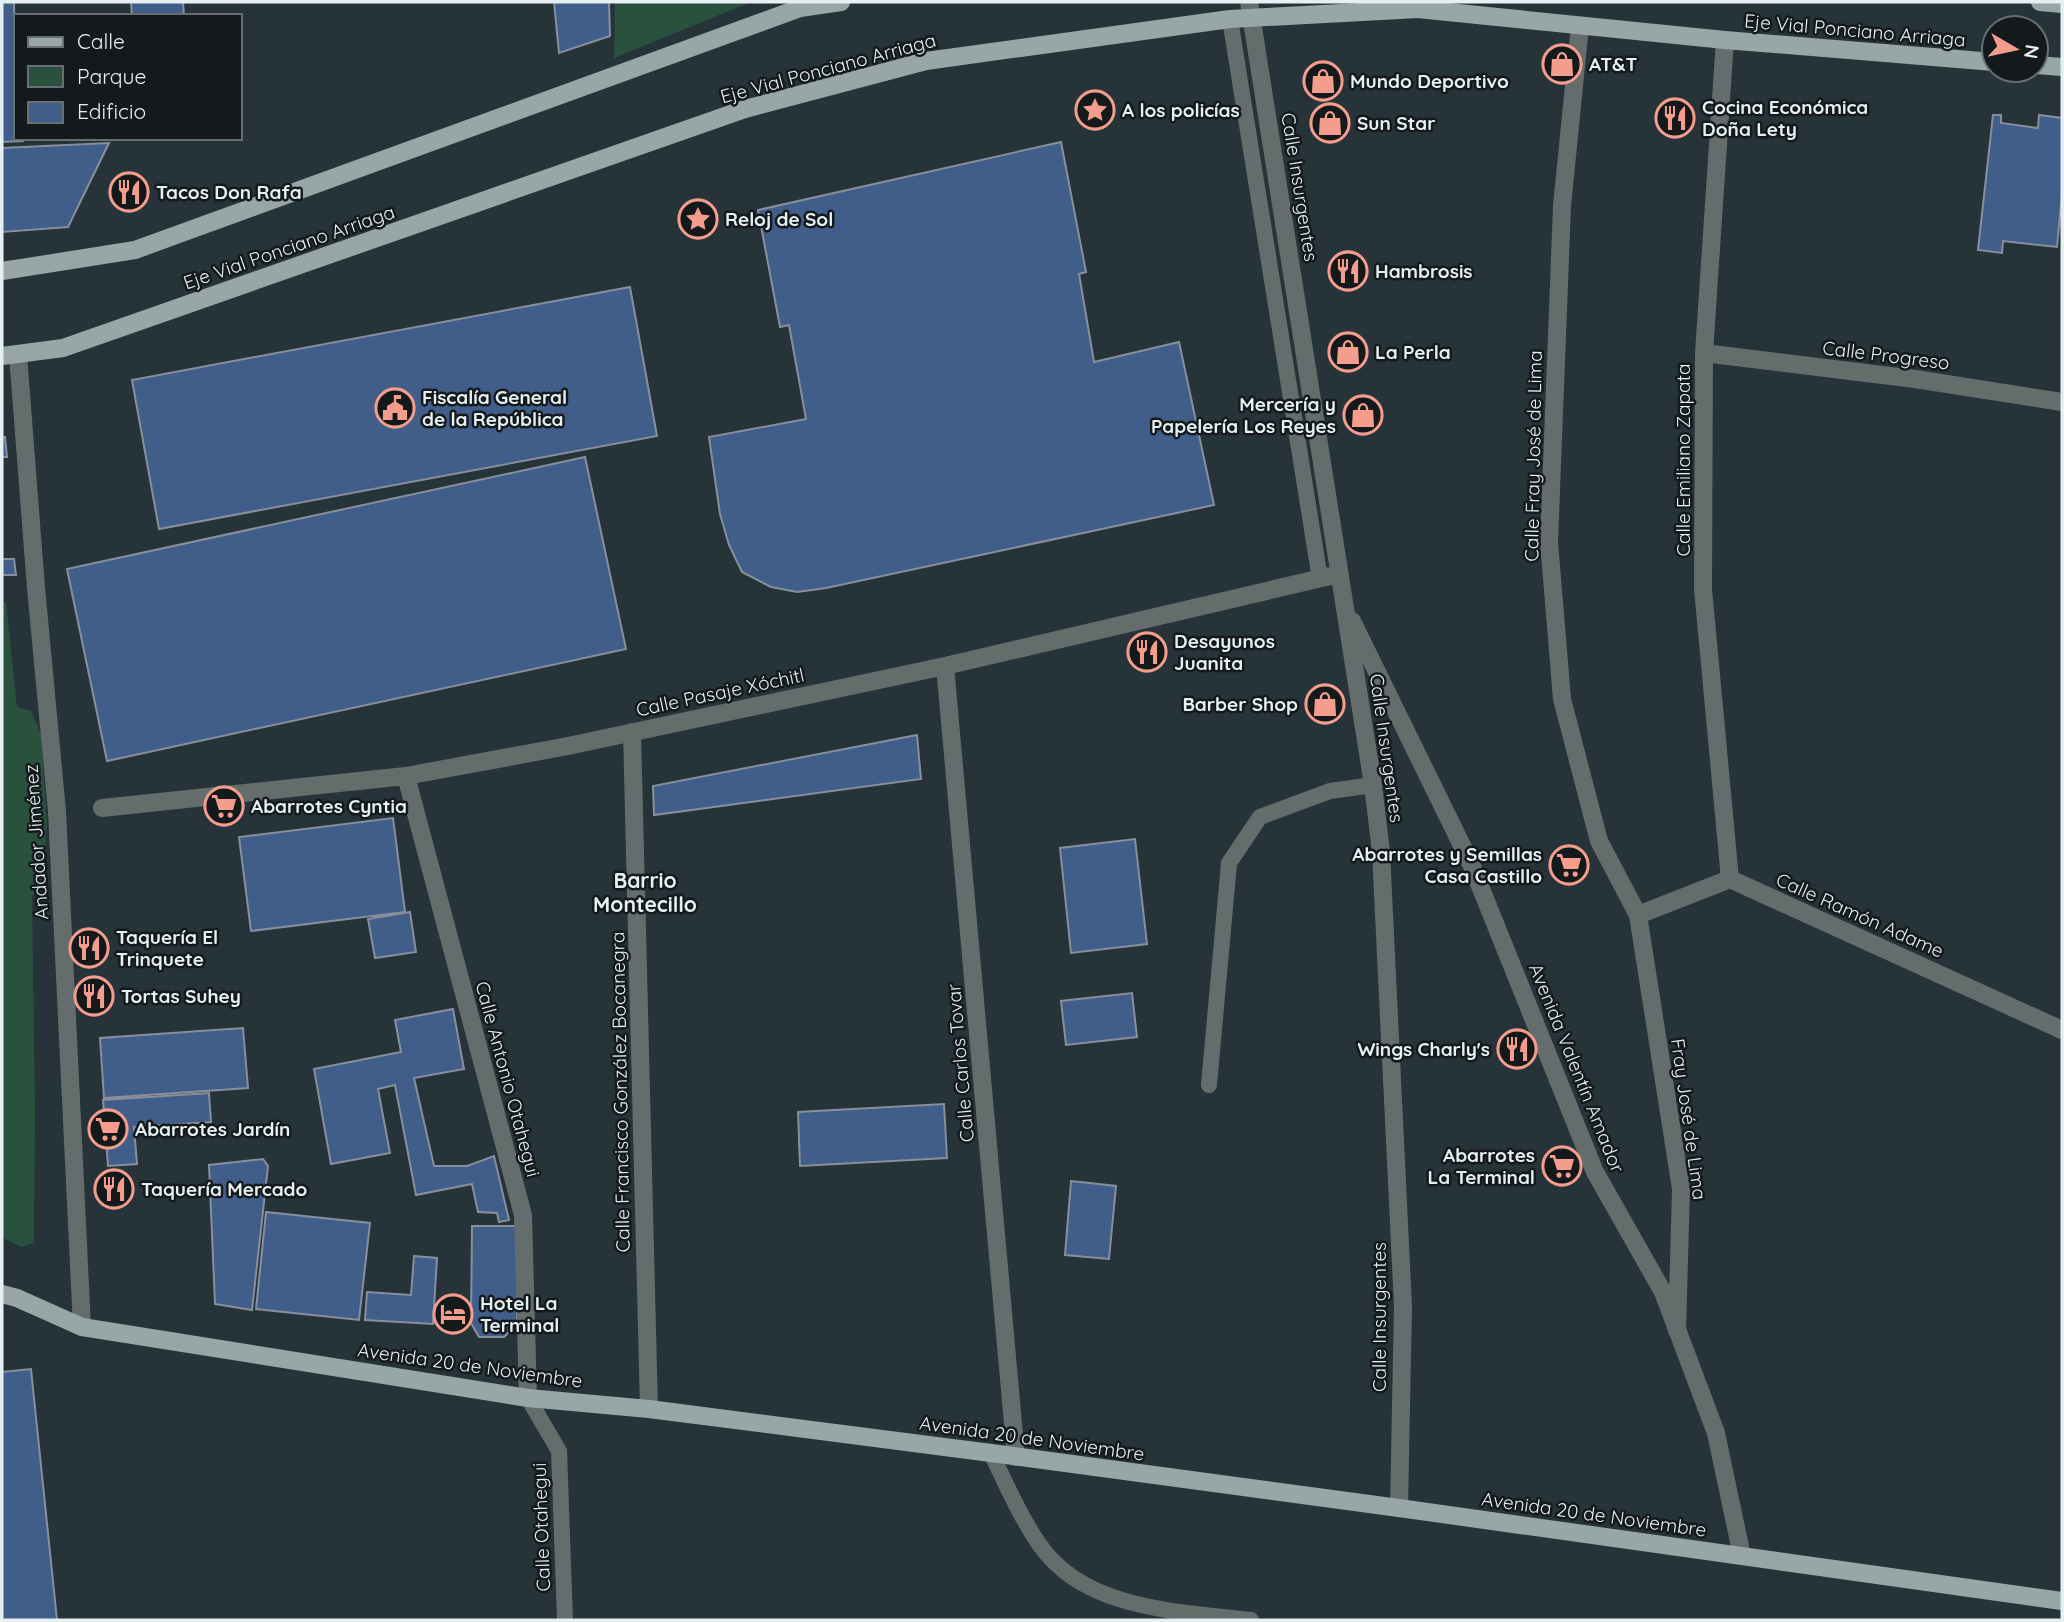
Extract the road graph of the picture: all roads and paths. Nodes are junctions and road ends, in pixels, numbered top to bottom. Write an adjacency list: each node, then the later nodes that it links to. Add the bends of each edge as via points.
1 (841, 2): 9 (main road, via 800,8 135,250)
2 (2040, 2): 3 (main road)
3 (2062, 4)
4 (1251, 10): 5 (main road, Eje Vial Ponciano Arriaga); 6 (main road, Eje Vial Ponciano Arriaga, via 1418,9); 13 (street, Calle Insurgentes)
5 (1230, 19): 11 (main road, Eje Vial Ponciano Arriaga, via 926,61 745,109 63,348); 14 (lane)
6 (1580, 26): 7 (main road, Eje Vial Ponciano Arriaga); 22 (street, Calle Fray José de Lima, via 1562,206 1549,542 1562,699 1599,841)
7 (1725, 40): 8 (main road, Eje Vial Ponciano Arriaga); 10 (street, Calle Emiliano Zapata)
8 (1980, 61)
9 (2, 271)
10 (1704, 354): 12 (street, Calle Progreso); 21 (street, Calle Emiliano Zapata, via 1703,589)
11 (10, 356): 26 (street, Andador Jiménez, via 57,811)
12 (2062, 402)
13 (1339, 574): 14 (street, Calle Pasaje Xóchitl); 15 (street, Calle Insurgentes)
14 (1320, 579): 16 (street, Calle Pasaje Xóchitl)
15 (1344, 606): 19 (street, Calle Insurgentes); 27 (street, Avenida Valentín Amador, via 1472,866 1595,1172 1663,1292)
16 (946, 666): 17 (street, Calle Pasaje Xóchitl); 31 (street, Calle Carlos Tovar)
17 (632, 732): 18 (street, Calle Pasaje Xóchitl); 29 (street, Calle Francisco González Bocanegra)
18 (406, 776): 20 (street, Calle Pasaje Xóchitl); 28 (street, Calle Antonio Otahegui, via 523,1215)
19 (1373, 785): 24 (lane, via 1330,791 1260,817 1228,863); 32 (street, Calle Insurgentes, via 1381,852 1403,1306)
20 (102, 808)
21 (1730, 879): 22 (street); 23 (street, Calle Ramón Adame)
22 (1638, 915): 27 (street, Fray José de Lima, via 1681,1189)
23 (2062, 1030)
24 (1209, 1085)
25 (2, 1294): 26 (main road, Avenida 20 de Noviembre)
26 (82, 1327): 28 (main road, Avenida 20 de Noviembre)
27 (1677, 1331): 33 (street, Avenida Valentín Amador, via 1716,1433)
28 (528, 1398): 29 (main road, Avenida 20 de Noviembre); 35 (lane, Calle Otahegui, via 559,1451)
29 (649, 1409): 30 (main road, Avenida 20 de Noviembre)
30 (991, 1453): 31 (main road, Avenida 20 de Noviembre); 36 (lane, via 1040,1546 1085,1585 1132,1604)
31 (1016, 1457): 32 (main road, Avenida 20 de Noviembre)
32 (1399, 1508): 33 (main road, Avenida 20 de Noviembre)
33 (1742, 1556): 34 (main road, Avenida 20 de Noviembre)
34 (2062, 1601)
35 (565, 1620)
36 (1251, 1620)

